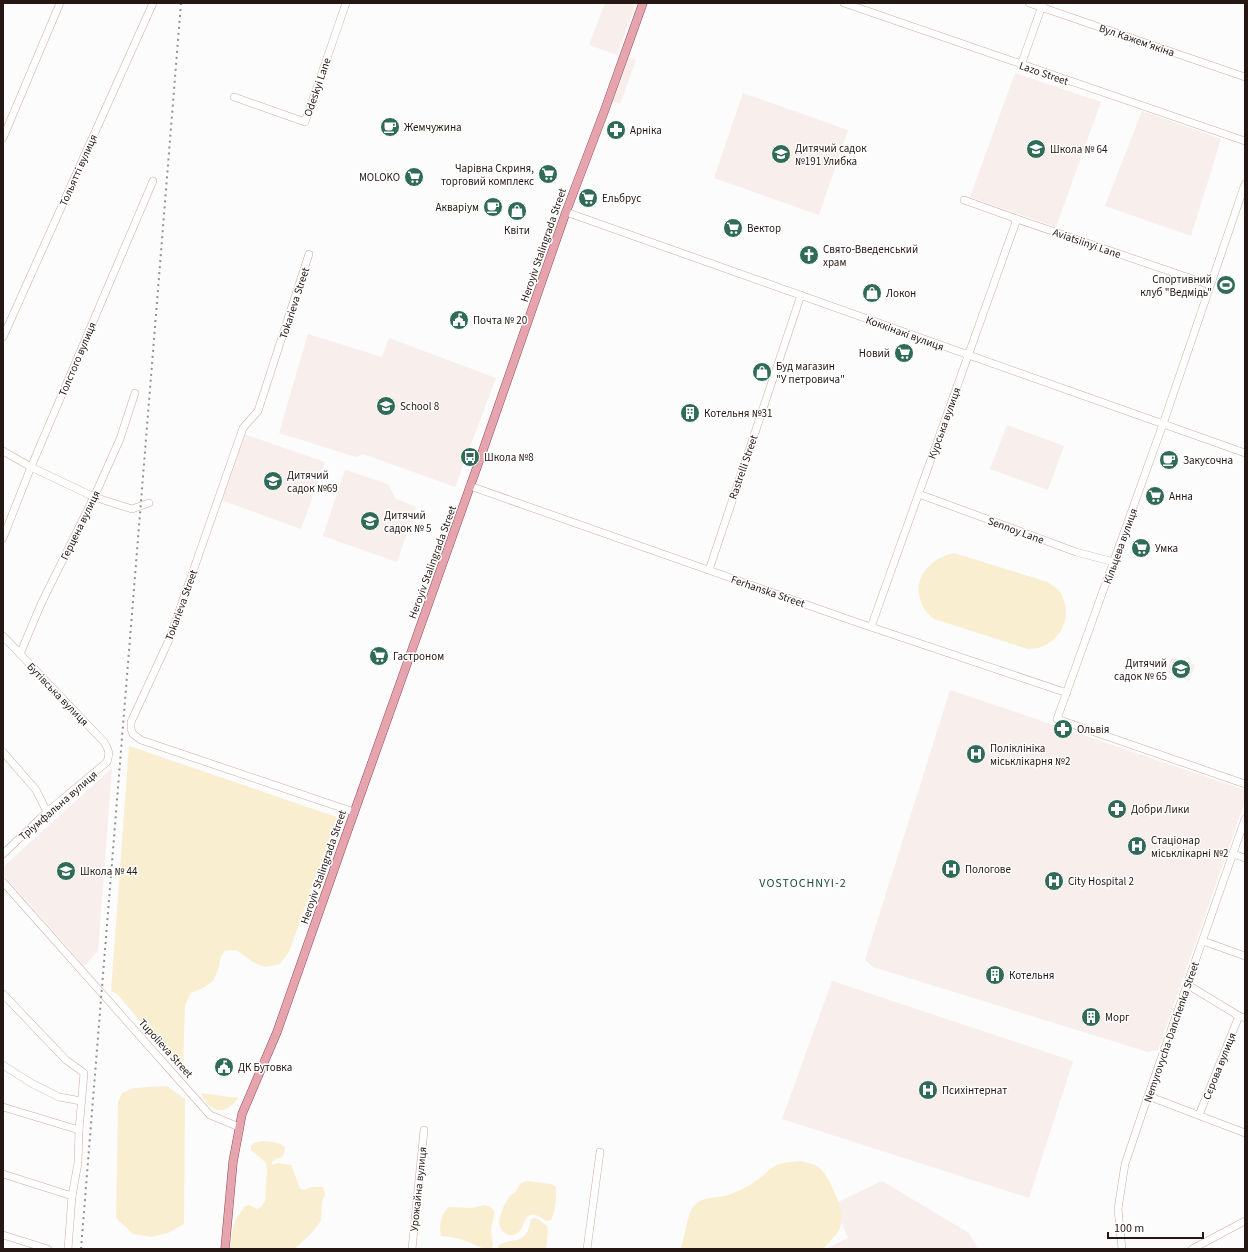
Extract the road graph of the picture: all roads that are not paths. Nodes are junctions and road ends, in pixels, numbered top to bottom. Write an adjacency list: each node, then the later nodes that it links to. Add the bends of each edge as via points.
1 (60, 3): 11 (street)
2 (153, 3): 21 (street, Тольятті вулиця)
3 (346, 3): 10 (street, Odeskyi Lane, via 305,122)
4 (643, 3): 16 (main road, Heroyiv Stalingrada Street)
5 (844, 3): 8 (street, Lazo Street)
6 (1029, 3): 7 (street, Вул Кажем'якіна)
7 (1042, 5): 8 (street); 9 (street, Вул Кажем'якіна)
8 (1020, 65): 12 (street, Lazo Street)
9 (1245, 77)
10 (234, 97)
11 (3, 138)
12 (1245, 141)
13 (153, 181): 27 (street, Толстого вулиця)
14 (1245, 184): 19 (street, Кільцева вулиця)
15 (964, 200): 17 (street, Aviatsiinyi Lane)
16 (566, 212): 20 (street, Коккінакі вулиця); 28 (main road, Heroyiv Stalingrada Street)
17 (1017, 219): 19 (street, Aviatsiinyi Lane); 22 (street, Курська вулиця)
18 (309, 254): 43 (street, Tokarieva Street, via 258,411 243,428 169,640 131,722 131,729 132,734 141,740)
19 (1210, 285): 24 (street, Кільцева вулиця)
20 (801, 295): 22 (street, Коккінакі вулиця); 34 (street, Rastrelli Street)
21 (3, 337)
22 (968, 356): 24 (street, Коккінакі вулиця); 29 (street, Курська вулиця)
23 (135, 393): 30 (street, Герцена вулиця, via 120,438)
24 (1163, 424): 26 (street, Коккінакі вулиця); 33 (street, Кільцева вулиця)
25 (3, 451): 27 (street)
26 (1245, 453)
27 (32, 467): 30 (street); 32 (street, Толстого вулиця)
28 (470, 486): 34 (street, Ferhanska Street); 43 (main road, Heroyiv Stalingrada Street)
29 (919, 494): 33 (street, Sennoy Lane, via 1076,552); 35 (street, Курська вулиця)
30 (94, 497): 31 (street, via 132,509); 37 (street, Герцена вулиця, via 41,604)
31 (149, 502)
32 (3, 538)
33 (1114, 562): 38 (street, Кільцева вулиця)
34 (709, 570): 35 (street, Ferhanska Street)
35 (871, 627): 38 (street, Ferhanska Street)
36 (3, 636): 37 (street, Бутівська вулиця)
37 (20, 654): 40 (street, Бутівська вулиця, via 104,742)
38 (1067, 693): 41 (street, Кільцева вулиця, via 1057,719)
39 (3, 752): 42 (street, via 36,790)
40 (109, 754): 42 (street, Тріумфальна вулиця, via 107,762)
41 (1245, 784)
42 (47, 812): 45 (street, Тріумфальна вулиця)
43 (354, 812): 59 (main road, Heroyiv Stalingrada Street, via 277,1032 242,1114)
44 (1245, 819): 46 (street, Nemyrovycha-Danchenka Street)
45 (3, 854)
46 (1232, 854): 47 (street); 49 (street, Nemyrovycha-Danchenka Street)
47 (1245, 858)
48 (3, 882): 59 (street, Tupolieva Street, via 210,1115)
49 (1203, 941): 50 (street); 51 (street, Nemyrovycha-Danchenka Street)
50 (1245, 956)
51 (1188, 985): 53 (street); 55 (street, Nemyrovycha-Danchenka Street)
52 (3, 994): 56 (street, via 66,1060 84,1072)
53 (1242, 1017): 58 (street, Сєрова вулиця)
54 (3, 1065): 56 (street, via 58,1097)
55 (1148, 1096): 58 (street); 73 (street, Nemyrovycha-Danchenka Street, via 1125,1164 1118,1209)
56 (82, 1101): 60 (street)
57 (3, 1107): 60 (street)
58 (1199, 1115): 62 (street)
59 (239, 1127): 70 (main road)
60 (79, 1130): 65 (street, via 78,1163)
61 (424, 1130): 71 (street, Урожайна вулиця)
62 (1245, 1133)
63 (600, 1152): 72 (street)
64 (3, 1174): 65 (street)
65 (72, 1196): 69 (street)
66 (1245, 1221): 74 (street)
67 (3, 1235): 68 (street)
68 (48, 1249)
69 (68, 1249)
70 (225, 1249)
71 (412, 1249)
72 (587, 1249)
73 (1122, 1249)
74 (1192, 1249)

